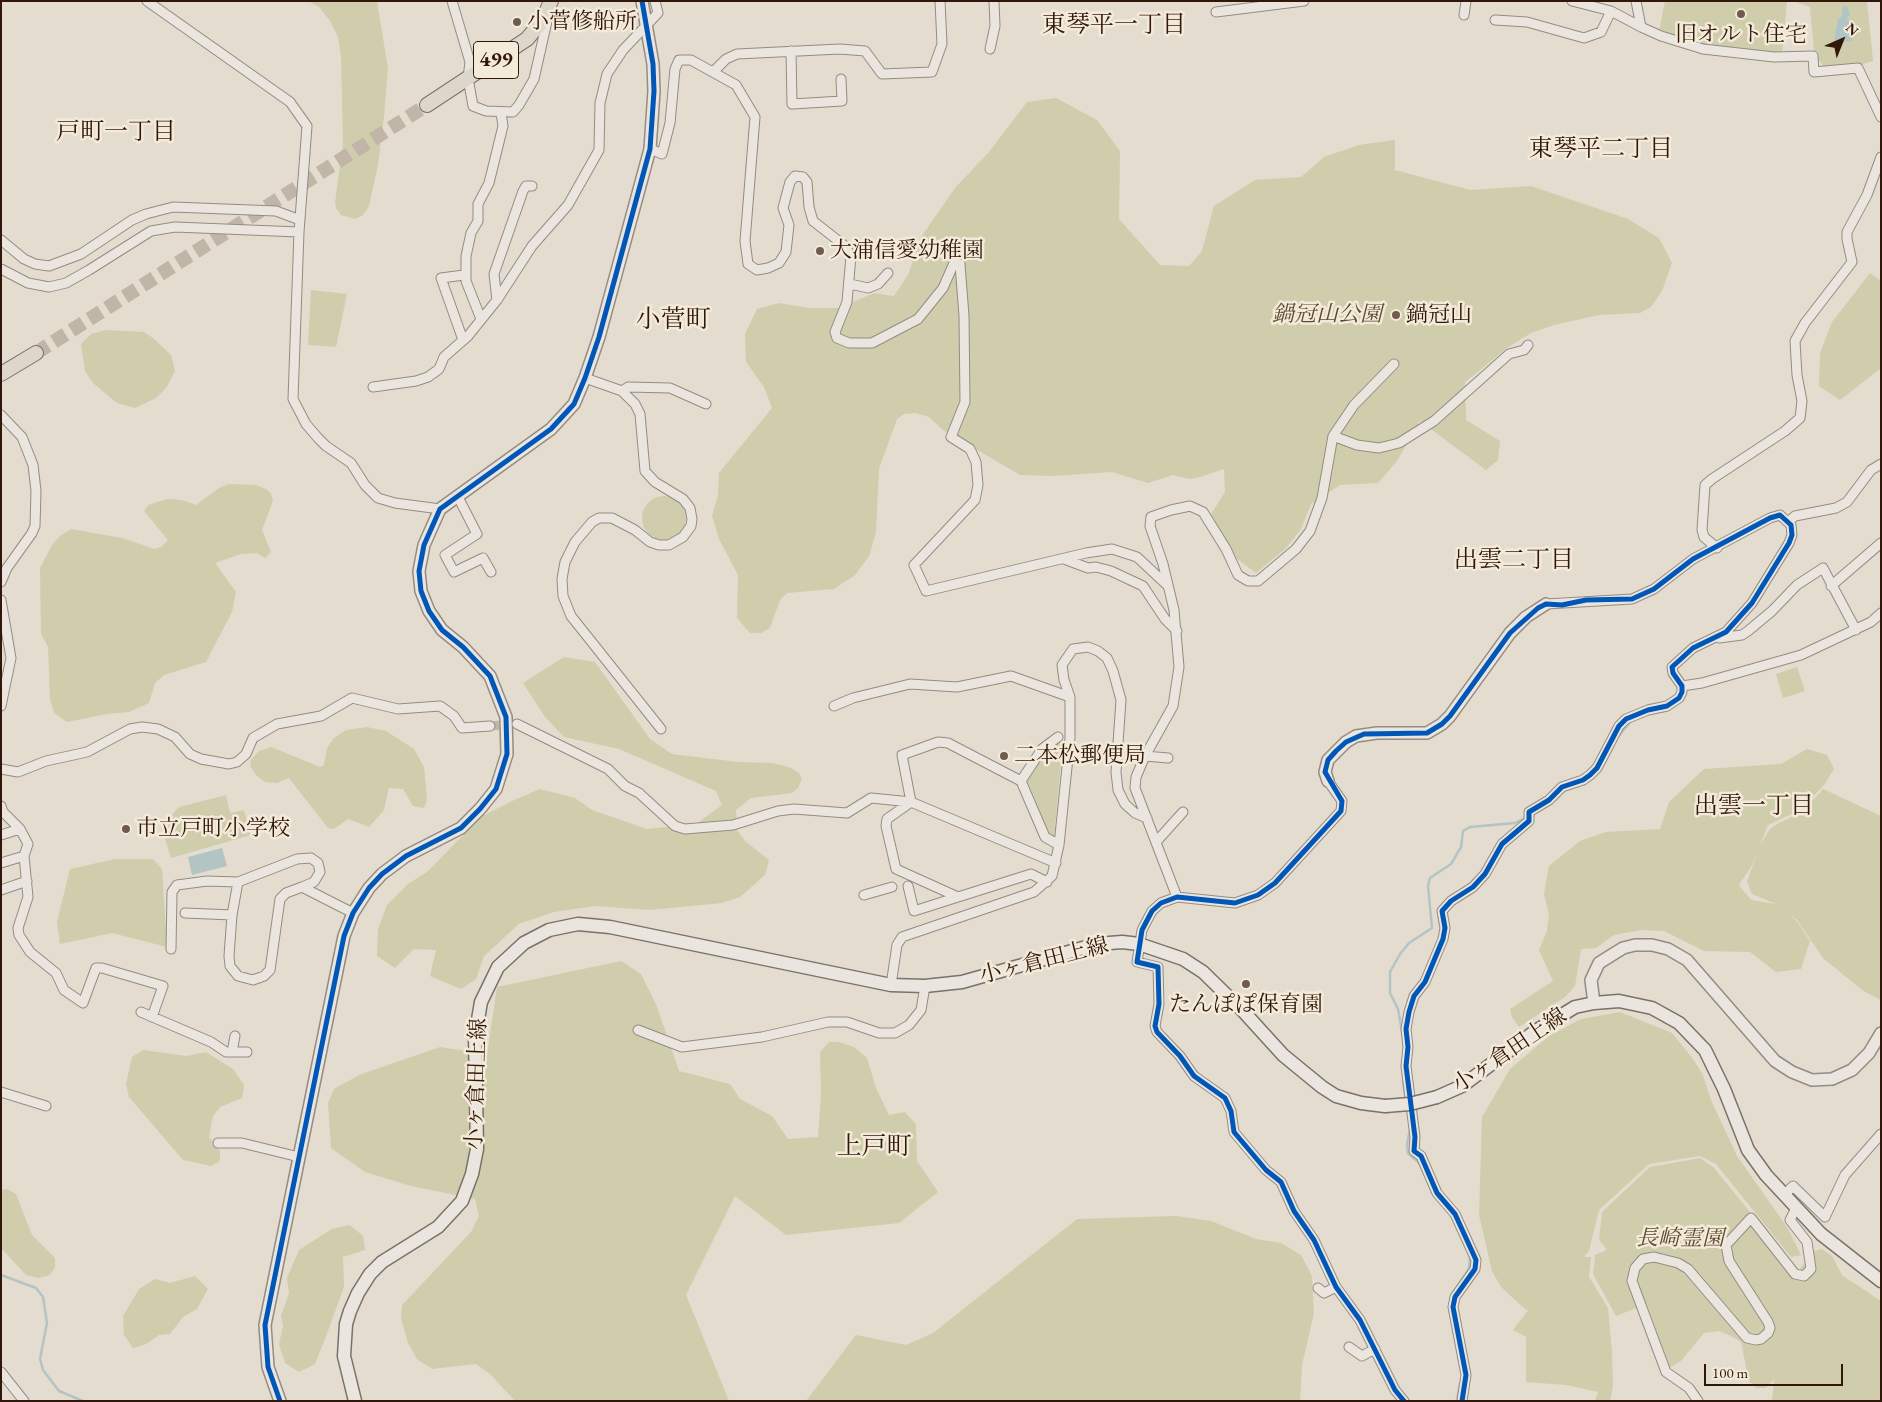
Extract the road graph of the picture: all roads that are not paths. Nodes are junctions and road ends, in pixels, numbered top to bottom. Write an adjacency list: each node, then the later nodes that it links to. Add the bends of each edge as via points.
1 (147, 1): 29 (street, via 290,102 306,126)
2 (452, 1): 21 (street, via 470,62)
3 (642, 1): 16 (street)
4 (655, 1): 16 (street, via 658,13)
5 (940, 1): 19 (street, via 942,44 932,72 882,74 869,55 860,49)
6 (994, 1): 18 (street, via 995,26)
7 (1304, 1): 13 (street)
8 (1466, 1): 14 (street)
9 (1572, 1): 12 (street)
10 (1636, 1): 17 (street)
11 (550, 6): 21 (highway, 499, via 538,27 527,38); 24 (street, via 546,33 529,89 513,112)
12 (1610, 11): 15 (street, via 1602,32 1584,38 1527,22); 17 (street)
13 (1216, 12)
14 (1464, 14)
15 (1495, 20)
16 (646, 26): 26 (street, via 654,91); 36 (street, via 623,50 607,74 600,103 596,155 568,205 532,246)
17 (1641, 27): 25 (street, via 1703,49 1774,57 1813,56 1814,72 1858,68)
18 (990, 49)
19 (791, 51): 20 (street, via 737,54 726,59); 22 (street, via 792,104 842,101)
20 (714, 71): 26 (street, via 686,59 676,64 670,124 662,154); 35 (street, via 736,85 755,117 745,241 748,264 757,270 768,268 779,263 786,252 789,225 783,208 790,182 800,175 808,182 813,221 845,246 852,256)
21 (468, 78): 23 (highway, 499); 24 (street, via 473,106)
22 (841, 78)
23 (427, 105)
24 (501, 113): 34 (street, via 503,126 489,183 478,204 478,221 467,246)
25 (1881, 116)
26 (650, 149): 43 (street)
27 (1881, 157): 54 (street, via 1848,232 1852,262 1795,340 1802,401 1800,418 1705,485 1702,530 1704,537)
28 (532, 186): 36 (street, via 525,187 494,274)
29 (300, 220): 30 (street); 31 (street, via 269,211 172,207 132,220 82,254 49,266 24,259)
30 (299, 232): 32 (street, via 175,226 151,231 89,270 66,282 49,286 28,283); 51 (street, via 292,392 296,406 318,438 351,463 378,498 395,504)
31 (1, 240)
32 (1, 269)
33 (888, 273): 35 (street, via 878,284 868,288)
34 (464, 275): 37 (street); 38 (street, via 441,278)
35 (850, 284): 55 (street, via 847,302 835,332 837,338 849,344 872,343 918,319 943,288 954,263 960,264 965,402 951,437 970,449 976,462 978,485 975,500 914,565 926,591)
36 (497, 300): 37 (street)
37 (481, 319): 38 (street)
38 (463, 340): 44 (street, via 428,377)
39 (1528, 345): 48 (street, via 1524,350 1508,354 1434,421 1399,443 1379,448 1357,445)
40 (36, 353): 42 (highway)
41 (1394, 364): 48 (street, via 1354,405)
42 (1, 374)
43 (585, 378): 45 (street); 50 (street, via 574,404 563,418)
44 (372, 388)
45 (622, 391): 46 (street, via 628,386 670,388); 72 (street, via 640,414 644,471 683,499 690,508 691,526 676,543 659,545 612,518 599,518 575,542 565,562 563,596 571,616)
46 (706, 404)
47 (1, 415): 57 (street, via 22,437 33,465 36,491 35,526 6,568)
48 (1333, 436): 58 (street, via 1322,498 1310,530 1296,549 1258,581 1248,581 1238,575 1203,512 1190,506 1153,515 1150,526)
49 (1881, 464): 52 (street, via 1871,470 1846,502 1836,508 1795,516)
50 (458, 497): 51 (street); 56 (street, via 477,534 446,555 454,572 483,558)
51 (440, 509): 100 (street, via 424,545 419,571 421,591 437,624 490,676 506,717 505,762 496,789 473,818 450,836 392,866 369,888)
52 (1789, 521): 54 (street, via 1776,515); 65 (street, via 1792,535 1789,543 1752,603 1726,632)
53 (1881, 544): 59 (street)
54 (1717, 548): 61 (street, via 1684,565 1648,593 1632,599)
55 (1064, 559): 58 (street, via 1100,550 1119,550 1136,557); 64 (street, via 1088,568 1110,571 1143,586)
56 (491, 572)
57 (1, 582)
58 (1168, 586): 64 (street)
59 (1831, 586): 63 (street); 65 (street, via 1823,568 1796,585 1772,611 1742,635)
60 (1, 600): 68 (street, via 11,658)
61 (1546, 604): 78 (street, via 1510,633 1442,724 1427,733 1356,736 1328,760 1325,772)
62 (1881, 614): 63 (street)
63 (1856, 630): 66 (street, via 1801,655)
64 (1177, 632): 74 (street, via 1179,667 1173,706)
65 (1714, 638): 66 (street, via 1693,648 1672,667)
66 (1682, 686): 132 (street, via 1682,692 1674,703 1626,719 1597,768 1588,777 1562,787 1549,800 1529,812 1530,817 1502,844 1485,874 1473,887 1451,900 1442,911 1443,939 1425,982 1414,996 1406,1029 1414,1151 1421,1156 1437,1193 1455,1214 1476,1260 1475,1269 1455,1297 1453,1307 1466,1375)
67 (1070, 697): 69 (street, via 1011,676 957,687 910,684); 82 (street, via 1063,673 1064,659 1073,649 1088,646 1107,658 1121,700 1116,772 1118,790 1125,804); 86 (street, via 1070,738)
68 (1, 706)
69 (834, 706)
70 (517, 724): 79 (street, via 608,769 675,826 685,829 733,825 794,809 847,812 871,798)
71 (490, 726): 76 (street, via 462,728 454,716 440,706 398,709 352,698 321,716 277,724 253,738 246,754 229,764 201,759 190,754 175,738 158,729 142,727 130,729 87,752 46,761 18,772)
72 (661, 729)
73 (1058, 737): 77 (street, via 1042,749)
74 (1145, 756): 75 (street); 82 (street, via 1135,788)
75 (1168, 758)
76 (1, 769)
77 (1020, 781): 79 (street, via 948,743 938,742 902,755); 86 (street, via 1045,837)
78 (1328, 781): 99 (street, via 1339,795 1343,805 1341,811 1275,883 1258,895 1235,903)
79 (911, 802): 89 (street); 98 (street, via 888,820 886,826 896,869)
80 (1, 806): 83 (street)
81 (1183, 812): 85 (street)
82 (1147, 818): 85 (street)
83 (20, 828): 84 (street); 87 (street, via 28,844)
84 (1, 835)
85 (1156, 842): 99 (street)
86 (1059, 844): 89 (street)
87 (24, 856): 88 (street); 90 (street)
88 (1, 863)
89 (1056, 863): 92 (street)
90 (27, 881): 96 (street); 109 (street, via 26,904 18,923 19,935 30,952 56,973 64,990 83,1003 96,968 163,986)
91 (238, 882): 95 (street, via 297,859 314,859 320,868 318,876); 102 (street); 104 (street, via 177,885 172,892)
92 (1047, 882): 98 (street, via 1031,874); 105 (street, via 1034,892 902,937 897,945)
93 (908, 886): 98 (street, via 914,911)
94 (892, 887): 97 (street)
95 (302, 888): 100 (street); 102 (street, via 286,893 280,899 272,966 260,978 241,978 230,966)
96 (1, 890)
97 (864, 895)
98 (958, 897)
99 (1177, 897): 103 (street, via 1152,911)
100 (353, 912): 119 (street, via 344,936)
101 (185, 913): 102 (street)
102 (232, 915)
103 (1139, 944): 106 (main road, 小ヶ倉田上線, via 1097,944 962,982); 107 (main road, 小ヶ倉田上線, bridge, via 1183,960 1203,972 1283,1055 1322,1087 1344,1098 1385,1106 1437,1097 1462,1086 1553,1019 1575,1007); 123 (street, via 1137,962 1158,967 1159,1004 1154,1026 1157,1032 1194,1076 1225,1098 1231,1110 1234,1132 1266,1170 1281,1182)
104 (171, 949)
105 (891, 985): 106 (main road, 小ヶ倉田上線); 130 (main road, 小ヶ倉田上線, via 610,926 578,924 549,930 524,943 498,968 481,1002 475,1073 477,1149 462,1201 438,1227 382,1262 370,1274 358,1293 346,1324 344,1356)
106 (925, 986): 110 (street, via 921,1010 909,1025 895,1033 879,1033 847,1022 828,1022 762,1036 682,1047)
107 (1594, 1003): 111 (street, via 1590,980 1600,963 1623,948 1652,945 1668,949 1687,960 1776,1061 1812,1080 1832,1079 1852,1070 1869,1053); 120 (main road, 小ヶ倉田上線, via 1619,1001 1652,1008 1679,1023 1693,1036 1716,1070 1748,1150)
108 (141, 1012): 109 (street)
109 (152, 1017): 113 (street)
110 (638, 1030)
111 (1881, 1032)
112 (235, 1036): 113 (street)
113 (232, 1052): 114 (street)
114 (247, 1052)
115 (1, 1092): 116 (street)
116 (46, 1106)
117 (1881, 1134): 120 (street, via 1845,1175 1825,1217 1793,1186)
118 (218, 1143): 119 (street, via 242,1143)
119 (300, 1157): 129 (street, via 265,1325 268,1366)
120 (1784, 1194): 121 (main road, 小ヶ倉田上線)
121 (1796, 1208): 122 (main road, 小ヶ倉田上線, via 1820,1234); 133 (street, via 1790,1220 1807,1242 1811,1269 1804,1276 1795,1274 1751,1218 1726,1245 1729,1261 1768,1322 1768,1333 1761,1339 1748,1338 1688,1269 1654,1257 1643,1259 1635,1268 1632,1282 1666,1372 1689,1388)
122 (1881, 1281)
123 (1336, 1287): 124 (street, via 1324,1293); 126 (street, via 1360,1320)
124 (1318, 1288)
125 (1349, 1347): 126 (street, via 1362,1356)
126 (1375, 1350): 131 (street)
127 (1, 1372): 128 (street)
128 (24, 1401)
129 (280, 1401)
130 (355, 1401)
131 (1404, 1401)
132 (1462, 1401)
133 (1698, 1401)

